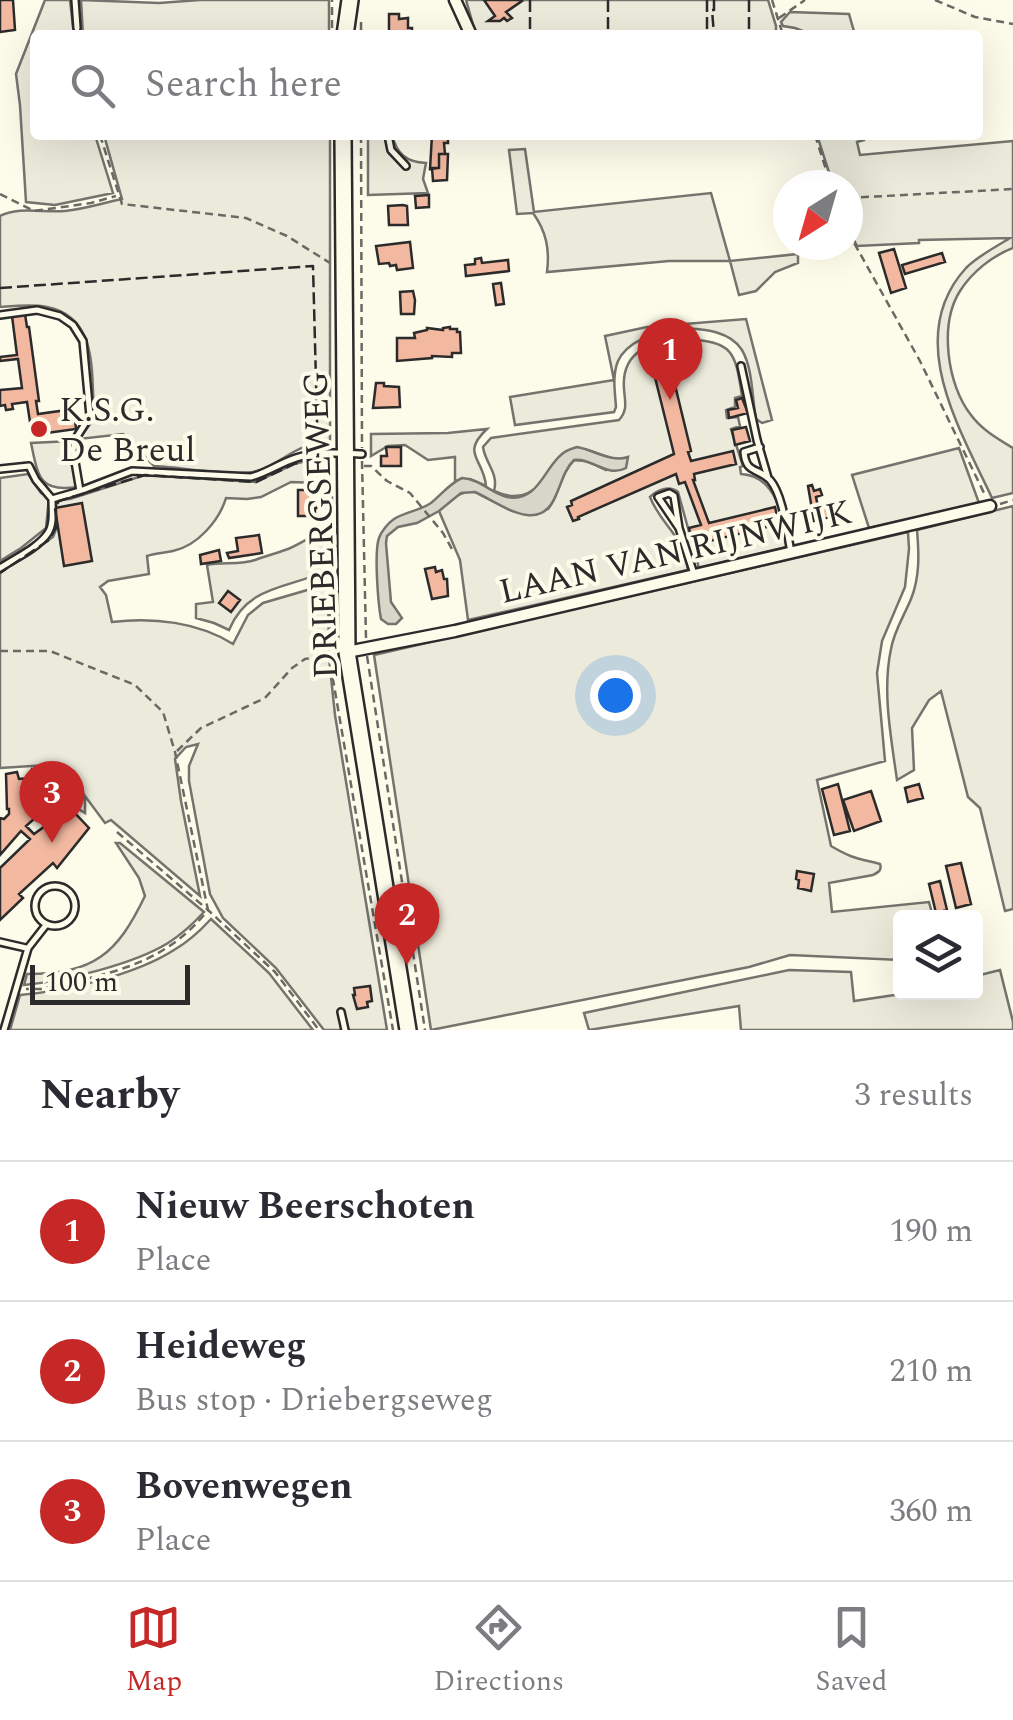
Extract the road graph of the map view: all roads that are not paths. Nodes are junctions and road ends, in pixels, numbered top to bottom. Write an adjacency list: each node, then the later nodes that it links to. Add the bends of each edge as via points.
1 (75, 0): 5 (lane)
2 (341, 0): 6 (main road)
3 (350, 0): 7 (main road)
4 (455, 0): 8 (street)
5 (77, 28)
6 (343, 30)
7 (344, 30)
8 (469, 30)
9 (343, 140): 15 (main road, DRIEBERGSEWEG)
10 (389, 140): 11 (lane)
11 (406, 166)
12 (0, 315): 18 (lane, via 38,310 60,316 83,341 90,416 74,450)
13 (741, 366): 14 (lane)
14 (760, 447): 17 (lane); 17 (lane, via 744,452 745,463)
15 (355, 454): 18 (lane, via 309,454 251,477 132,472); 25 (main road, DRIEBERGSEWEG)
16 (0, 469): 19 (lane, via 29,466)
17 (768, 478): 22 (lane)
18 (80, 491): 19 (lane)
19 (52, 500): 23 (lane, via 49,532)
20 (990, 506): 22 (street, LAAN VAN RIJNWIJK)
21 (679, 528): 21 (lane, via 660,504 662,494 674,496); 24 (lane)
22 (791, 552): 24 (street, LAAN VAN RIJNWIJK)
23 (0, 568)
24 (695, 575): 25 (street, LAAN VAN RIJNWIJK)
25 (348, 652): 32 (main road, DRIEBERGSEWEG)
26 (46, 925): 26 (lane, via 71,920 76,908 68,890 48,887 38,896 35,909); 28 (lane)
27 (0, 942): 28 (lane)
28 (28, 948): 30 (lane)
29 (340, 1012): 31 (lane)
30 (4, 1030)
31 (345, 1030)
32 (408, 1030)

